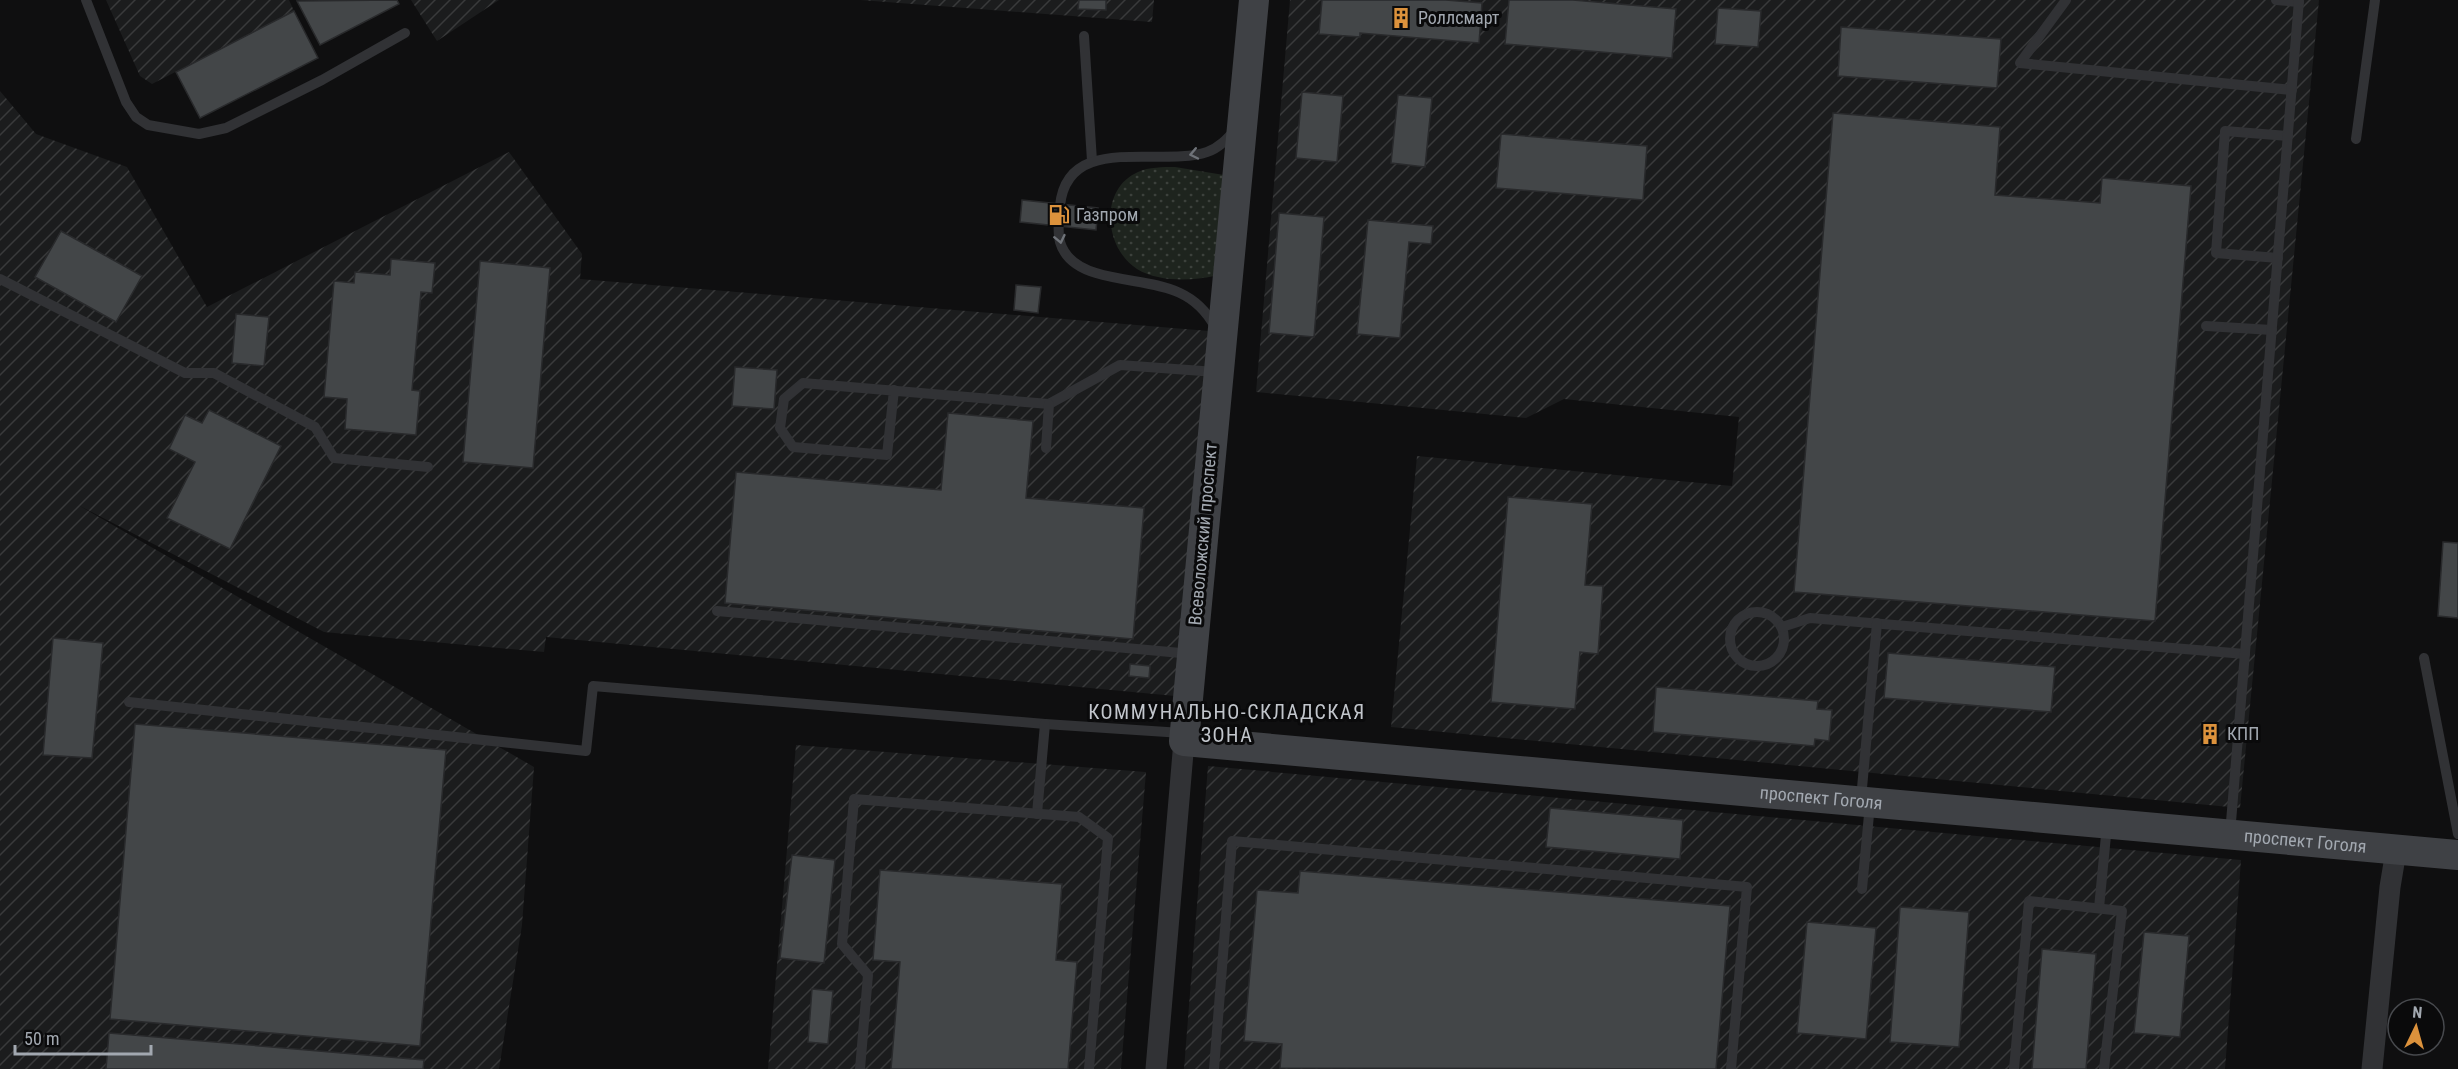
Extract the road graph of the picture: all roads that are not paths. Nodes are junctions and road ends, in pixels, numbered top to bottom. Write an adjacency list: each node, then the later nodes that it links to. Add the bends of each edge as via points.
1 (86, 0): 7 (lane, via 126,102 136,117 148,125 199,134 226,128)
2 (1254, 0): 10 (street, Всеволожский проспект)
3 (2066, 0): 9 (lane, via 2020,63)
4 (2276, 0): 6 (lane)
5 (2375, 0): 12 (lane)
6 (2299, 1): 9 (lane)
7 (405, 33)
8 (1084, 36): 13 (lane)
9 (2292, 90): 11 (lane)
10 (1242, 123): 13 (lane, one-way to 13, via 1224,143 1198,154); 18 (street, Всеволожский проспект)
11 (2288, 136): 14 (lane); 14 (lane, via 2226,131 2216,252)
12 (2356, 139)
13 (1092, 161): 18 (lane, one-way to 18, via 1067,181 1061,197 1058,233 1063,252 1095,273 1179,291 1209,316)
14 (2278, 258): 17 (lane)
15 (0, 279): 23 (lane, via 185,373 214,373 315,427 334,458)
16 (2206, 326): 17 (lane)
17 (2272, 330): 28 (lane)
18 (1221, 338): 19 (street, Всеволожский проспект)
19 (1218, 373): 21 (lane, via 1119,365); 27 (street, Всеволожский проспект)
20 (894, 390): 20 (lane, via 887,455 793,447 780,429 784,399 803,382); 21 (lane)
21 (1049, 404): 22 (lane)
22 (1046, 448)
23 (428, 466)
24 (717, 611): 27 (lane)
25 (1877, 623): 26 (lane, via 1810,618); 28 (lane); 33 (lane)
26 (1782, 627): 26 (lane, via 1783,648 1769,664 1748,666 1732,652 1730,630 1744,614 1766,613)
27 (1192, 654): 32 (street, Всеволожский проспект)
28 (2245, 654): 37 (lane)
29 (2424, 658): 36 (lane)
30 (129, 702): 31 (lane, via 586,751 593,686)
31 (1045, 724): 32 (lane); 34 (lane)
32 (1184, 737): 33 (street, проспект Гоголя); 44 (street, Всеволожский проспект)
33 (1865, 803): 35 (street, проспект Гоголя); 40 (lane)
34 (1037, 813): 42 (lane, via 854,799 842,944 867,975); 43 (lane, via 1079,817 1108,838)
35 (2107, 825): 37 (street, проспект Гоголя); 41 (lane)
36 (2458, 834)
37 (2230, 836): 38 (street, проспект Гоголя)
38 (2396, 851): 39 (street, проспект Гоголя); 49 (street)
39 (2458, 855)
40 (1862, 889)
41 (2099, 908): 47 (lane, via 2029,901); 48 (lane, via 2122,910)
42 (860, 1069)
43 (1089, 1069)
44 (1155, 1069)
45 (1214, 1069): 46 (lane, via 1232,841 1747,887)
46 (1731, 1069)
47 (2014, 1069)
48 (2104, 1069)
49 (2372, 1069)

